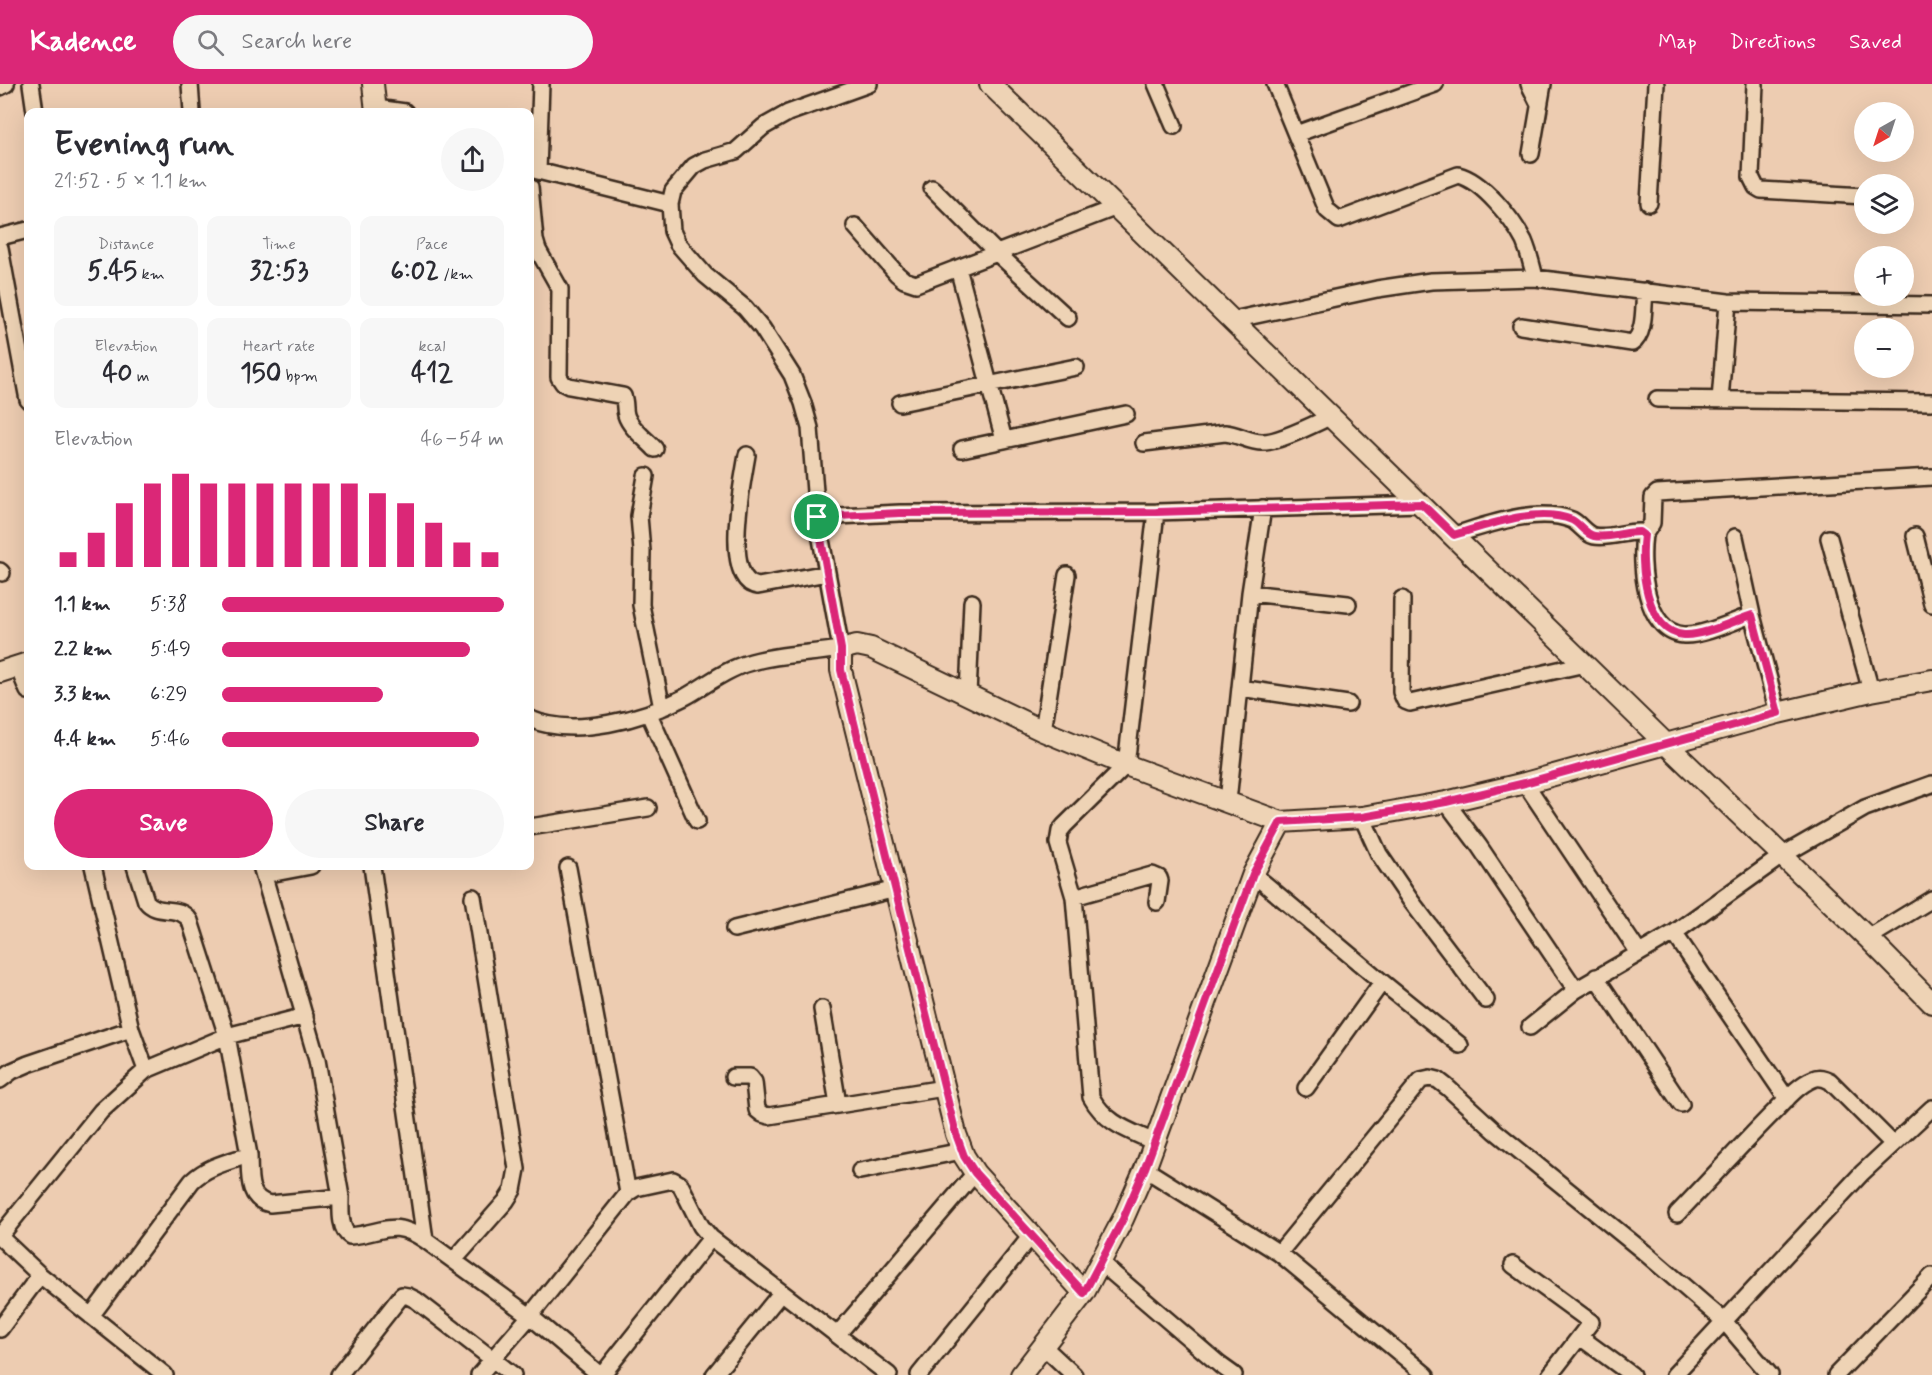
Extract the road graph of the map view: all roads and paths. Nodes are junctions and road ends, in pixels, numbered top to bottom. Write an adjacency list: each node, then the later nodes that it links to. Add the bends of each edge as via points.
1 (6, 84): 15 (street)
2 (31, 84): 17 (street)
3 (190, 84): 18 (street)
4 (373, 84): 19 (street)
5 (541, 84): 23 (street)
6 (869, 84): 27 (street, via 788,113 763,127 736,151 694,166 673,191)
7 (990, 84): 28 (street)
8 (1156, 84): 20 (street)
9 (1275, 84): 21 (street)
10 (1435, 84): 21 (street)
11 (1530, 84): 16 (street)
12 (1543, 84): 16 (street)
13 (1656, 84): 26 (street)
14 (1755, 84): 25 (street, via 1751,177 1756,187)
15 (0, 87)
16 (1539, 104): 22 (street)
17 (34, 108)
18 (192, 108)
19 (376, 108)
20 (1174, 126)
21 (1296, 134): 36 (street, via 1327,210 1339,219 1458,175 1466,177 1491,197 1513,225 1523,240)
22 (1531, 154)
23 (534, 170): 27 (street)
24 (932, 188): 34 (street)
25 (1854, 195)
26 (1649, 203)
27 (670, 204): 62 (street, via 678,244 762,328 792,375 810,428)
28 (1117, 207): 34 (street); 41 (street)
29 (855, 226): 35 (street, via 897,274 910,283)
30 (534, 229): 54 (street, via 538,250 560,290 559,377 569,386 623,396 628,420)
31 (24, 231): 32 (street)
32 (0, 237)
33 (0, 248): 44 (street)
34 (997, 253): 35 (street); 40 (street)
35 (957, 268): 45 (street)
36 (1535, 278): 37 (street); 41 (street, via 1420,282)
37 (1645, 291): 38 (street); 42 (street, via 1640,333 1632,343)
38 (1728, 302): 39 (street); 47 (street)
39 (1932, 305)
40 (1068, 318)
41 (1233, 320): 51 (street)
42 (1521, 326)
43 (1076, 367): 45 (street)
44 (24, 378)
45 (989, 385): 49 (street); 52 (street)
46 (1657, 399): 47 (street)
47 (1720, 400): 48 (street)
48 (1932, 402)
49 (900, 403)
50 (1126, 414): 52 (street)
51 (1332, 416): 53 (street, via 1267,442 1225,433); 59 (street)
52 (1004, 440): 55 (street)
53 (1144, 443)
54 (655, 449)
55 (962, 449)
56 (747, 455): 68 (street, via 736,535 744,577 758,586)
57 (646, 476): 85 (street, via 639,516 640,594)
58 (1932, 477): 64 (street, via 1657,494 1653,497 1652,523)
59 (1422, 504): 60 (street); 63 (street)
60 (1263, 508): 61 (street); 70 (street)
61 (1156, 512): 62 (street); 90 (street)
62 (817, 517): 68 (street)
63 (1454, 535): 64 (street, via 1534,515 1572,520 1594,536 1634,532); 77 (street)
64 (1644, 535): 75 (street, via 1642,552 1648,599 1675,633 1694,634)
65 (1915, 536): 74 (street)
66 (1735, 537): 75 (street)
67 (1830, 538): 82 (street)
68 (827, 573): 76 (street)
69 (1067, 575): 88 (street)
70 (1250, 593): 73 (street); 81 (street)
71 (1402, 599): 77 (street, via 1401,692 1410,703)
72 (972, 603): 83 (street)
73 (1348, 604)
74 (1932, 604)
75 (1752, 615): 86 (street)
76 (841, 649): 83 (street, via 857,645 871,648); 85 (street, via 743,664); 107 (street, via 841,670)
77 (1585, 664): 89 (street)
78 (15, 667): 80 (street)
79 (1932, 680): 82 (street)
80 (24, 684)
81 (1240, 688): 84 (street); 93 (street)
82 (1871, 691): 86 (street)
83 (968, 695): 88 (street)
84 (1348, 704)
85 (655, 711): 87 (street, via 605,724 568,727); 97 (street)
86 (1778, 713): 89 (street)
87 (534, 720)
88 (1043, 731): 90 (street)
89 (1666, 744): 91 (street); 100 (street)
90 (1126, 765): 93 (street); 109 (street, via 1060,831 1058,843)
91 (1525, 783): 94 (street); 115 (street)
92 (1932, 784): 100 (street, via 1865,808)
93 (1228, 801): 98 (street)
94 (1446, 802): 96 (street); 118 (street)
95 (648, 808): 99 (street)
96 (1362, 817): 98 (street); 119 (street, via 1379,854)
97 (697, 821)
98 (1281, 822): 106 (street)
99 (534, 826)
100 (1783, 855): 113 (street); 114 (street)
101 (568, 868): 143 (street)
102 (94, 870): 124 (street)
103 (136, 870): 125 (street, via 149,905 178,911 190,921)
104 (262, 870): 122 (street)
105 (373, 870): 149 (street)
106 (1253, 874): 117 (street); 136 (street)
107 (896, 889): 112 (street); 130 (street)
108 (473, 897): 151 (street, via 517,1169 513,1190 506,1201)
109 (1074, 897): 111 (street, via 1152,875 1160,881); 136 (street, via 1090,1097 1110,1121)
110 (1932, 899): 114 (street)
111 (1157, 902)
112 (734, 929)
113 (1674, 933): 115 (street); 132 (street)
114 (1868, 938): 120 (street)
115 (1639, 953): 116 (street)
116 (1596, 978): 118 (street); 134 (street)
117 (1382, 982): 126 (street); 131 (street)
118 (1576, 990): 123 (street)
119 (1486, 1000)
120 (1932, 1003)
121 (822, 1009): 133 (street)
122 (305, 1016): 125 (street); 144 (street, via 317,1060)
123 (1530, 1027)
124 (131, 1029): 127 (street); 129 (street, via 28,1064)
125 (227, 1036): 127 (street); 139 (street)
126 (1460, 1045)
127 (146, 1070): 146 (street, via 101,1111)
128 (733, 1077): 133 (street, via 750,1077 757,1110 769,1116)
129 (0, 1080)
130 (944, 1088): 133 (street); 138 (street)
131 (1306, 1088)
132 (1787, 1099): 137 (street, via 1805,1083 1823,1077); 145 (street)
133 (838, 1104)
134 (1681, 1104)
135 (1932, 1108): 137 (street)
136 (1154, 1142): 140 (street)
137 (1893, 1144): 160 (street)
138 (962, 1151): 141 (street); 142 (street)
139 (249, 1155): 144 (street, via 252,1191 262,1202); 158 (street, via 211,1167 192,1181)
140 (1145, 1168): 150 (street); 152 (street)
141 (860, 1171)
142 (975, 1173): 147 (street); 162 (street)
143 (627, 1193): 148 (street, via 673,1180 680,1184); 159 (street)
144 (341, 1197): 149 (street, via 343,1227 350,1236 400,1227)
145 (1677, 1214)
146 (0, 1236): 154 (street)
147 (1031, 1236): 157 (street); 173 (street)
148 (711, 1238): 156 (street); 170 (street)
149 (425, 1240): 151 (street)
150 (1279, 1253): 160 (street, via 1421,1080 1430,1078 1447,1087); 177 (street)
151 (454, 1260): 159 (street)
152 (1101, 1263): 157 (street); 176 (street)
153 (1513, 1265): 163 (street, via 1591,1322)
154 (40, 1275): 158 (street); 161 (street)
155 (1932, 1276): 182 (street)
156 (781, 1293): 162 (street); 171 (street)
157 (1084, 1293): 164 (street)
158 (91, 1316): 166 (street)
159 (530, 1316): 165 (street); 170 (street)
160 (1724, 1321): 180 (street); 181 (street)
161 (0, 1329)
162 (837, 1335): 172 (street)
163 (1580, 1337): 178 (street); 179 (street)
164 (1044, 1347): 174 (street); 175 (street)
165 (492, 1358): 167 (street, via 416,1300 402,1295); 168 (street); 169 (street)
166 (165, 1375)
167 (339, 1375)
168 (479, 1375)
169 (513, 1375)
170 (601, 1375)
171 (714, 1375)
172 (888, 1375)
173 (919, 1375)
174 (1021, 1375)
175 (1074, 1375)
176 (1234, 1375)
177 (1426, 1375)
178 (1550, 1375)
179 (1632, 1375)
180 (1674, 1375)
181 (1770, 1375)
182 (1836, 1375)

